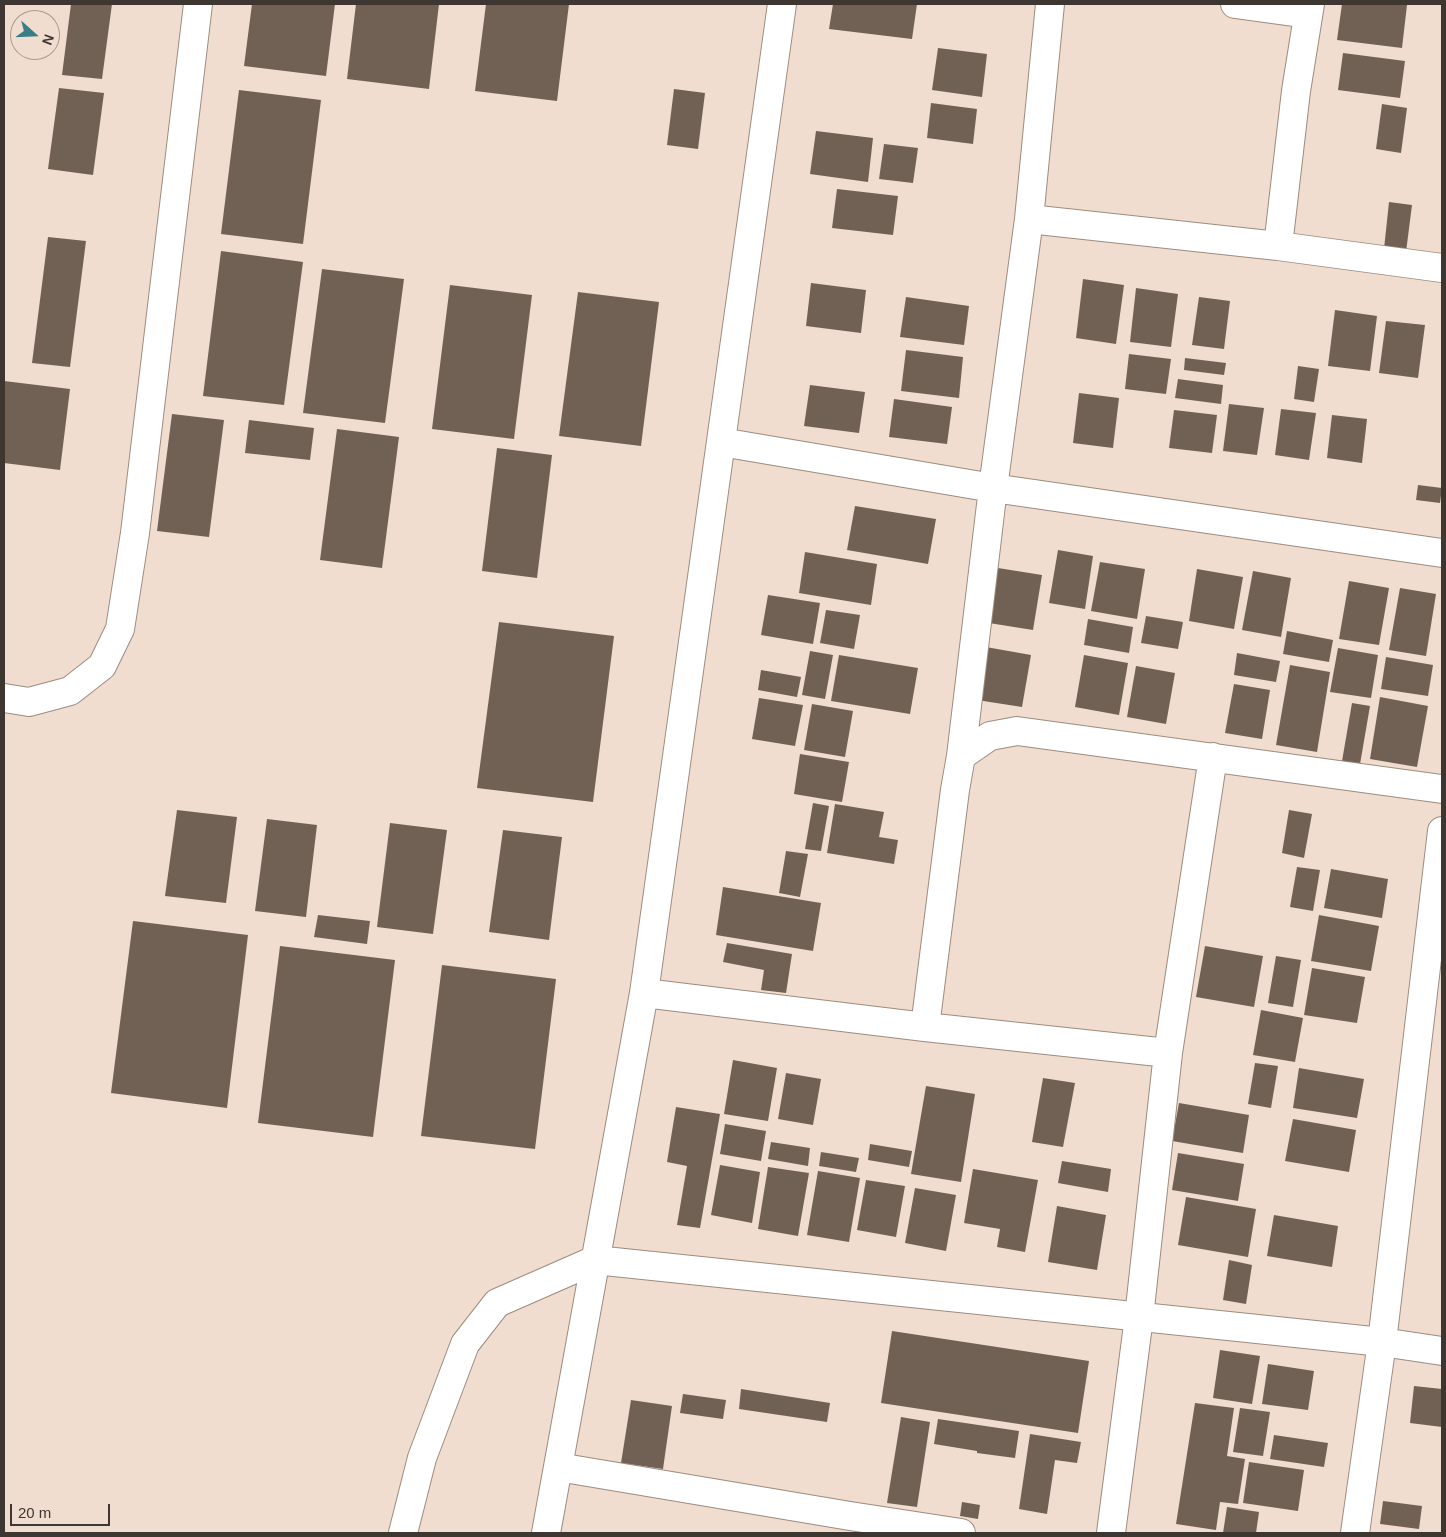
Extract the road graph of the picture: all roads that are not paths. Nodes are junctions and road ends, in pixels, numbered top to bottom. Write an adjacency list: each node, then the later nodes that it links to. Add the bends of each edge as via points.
1 (198, 4): 12 (street, via 135,533 120,629 102,666 70,691 29,702)
2 (782, 4): 9 (street)
3 (1050, 4): 6 (street)
4 (1235, 4): 5 (street)
5 (1309, 9): 7 (street)
6 (1029, 219): 7 (street); 10 (street)
7 (1278, 246): 8 (street)
8 (1442, 268)
9 (721, 442): 10 (street); 17 (street)
10 (992, 488): 11 (street); 13 (street)
11 (1442, 553)
12 (4, 698)
13 (961, 756): 14 (street, via 990,736 1017,731); 18 (street)
14 (1213, 758): 15 (street); 19 (street)
15 (1442, 789)
16 (1442, 831): 22 (street)
17 (644, 993): 18 (street); 20 (street)
18 (926, 1027): 19 (street)
19 (1168, 1053): 21 (street)
20 (595, 1260): 21 (street); 24 (street); 26 (street, via 496,1303 465,1344 422,1458)
21 (1139, 1317): 22 (street); 29 (street)
22 (1382, 1342): 23 (street); 30 (street)
23 (1442, 1351)
24 (558, 1467): 25 (street); 27 (street)
25 (849, 1525): 28 (street)
26 (403, 1533)
27 (546, 1533)
28 (961, 1533)
29 (1111, 1533)
30 (1355, 1533)

